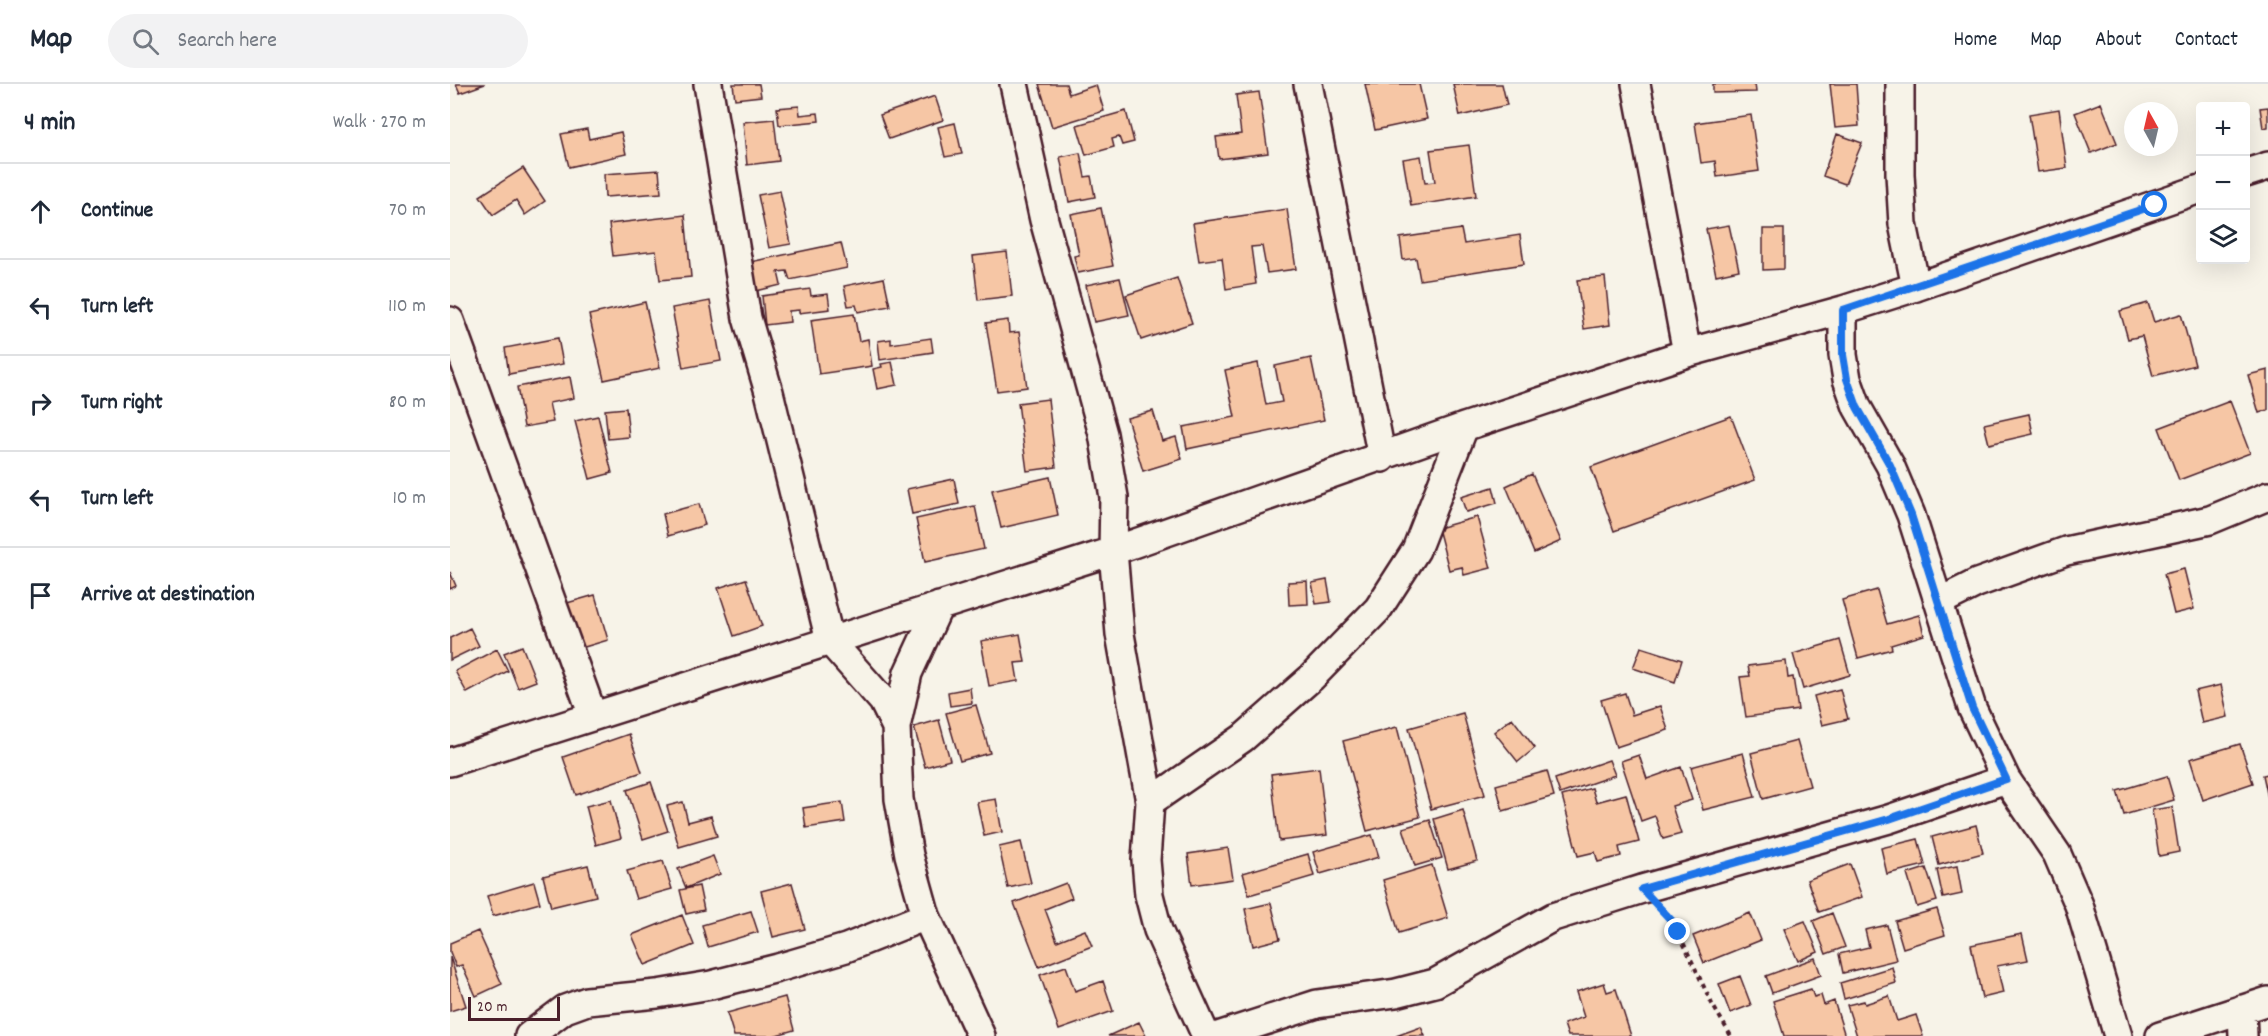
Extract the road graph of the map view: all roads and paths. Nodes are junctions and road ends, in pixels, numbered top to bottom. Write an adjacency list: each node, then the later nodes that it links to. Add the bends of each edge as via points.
1 (708, 84): 19 (street, via 747,318)
2 (1014, 84): 16 (street, via 1044,220 1103,434 1114,497)
3 (1308, 84): 14 (street)
4 (1636, 84): 12 (street)
5 (1900, 84): 9 (street, via 1903,224)
6 (2268, 165): 7 (street)
7 (2250, 172)
8 (2196, 190): 9 (street)
9 (1916, 287): 10 (street)
10 (1843, 310): 12 (street); 17 (street, via 1847,379 1911,515)
11 (450, 321): 20 (street)
12 (1688, 353): 13 (street)
13 (1464, 427): 14 (street); 24 (street, via 1416,549 1378,609 1311,678 1243,738)
14 (1382, 458): 16 (street)
15 (2268, 496): 17 (street, via 2211,520 2066,551 1977,583)
16 (1113, 551): 18 (street); 24 (street, via 1120,634)
17 (1939, 602): 23 (street, via 1972,708)
18 (939, 606): 19 (street); 21 (street, via 908,673)
19 (830, 641): 20 (street); 21 (street, via 883,701)
20 (593, 716): 22 (street)
21 (896, 727): 26 (street, via 899,799)
22 (450, 762)
23 (2006, 779): 25 (street, via 1889,819); 34 (street, via 2062,864 2079,905)
24 (1150, 802): 31 (street, via 1146,860 1149,895 1158,930)
25 (1642, 889): 32 (street, via 1552,917 1435,983 1396,993 1317,1004); 33 (path, via 1672,921)
26 (926, 916): 29 (street, via 846,948 767,971 711,985 587,1001 565,1009); 30 (street)
27 (2268, 1000): 28 (street)
28 (2242, 1009): 35 (street); 36 (street)
29 (529, 1036)
30 (981, 1036)
31 (1206, 1036)
32 (1218, 1036)
33 (1731, 1036)
34 (2118, 1036)
35 (2160, 1036)
36 (2243, 1036)

